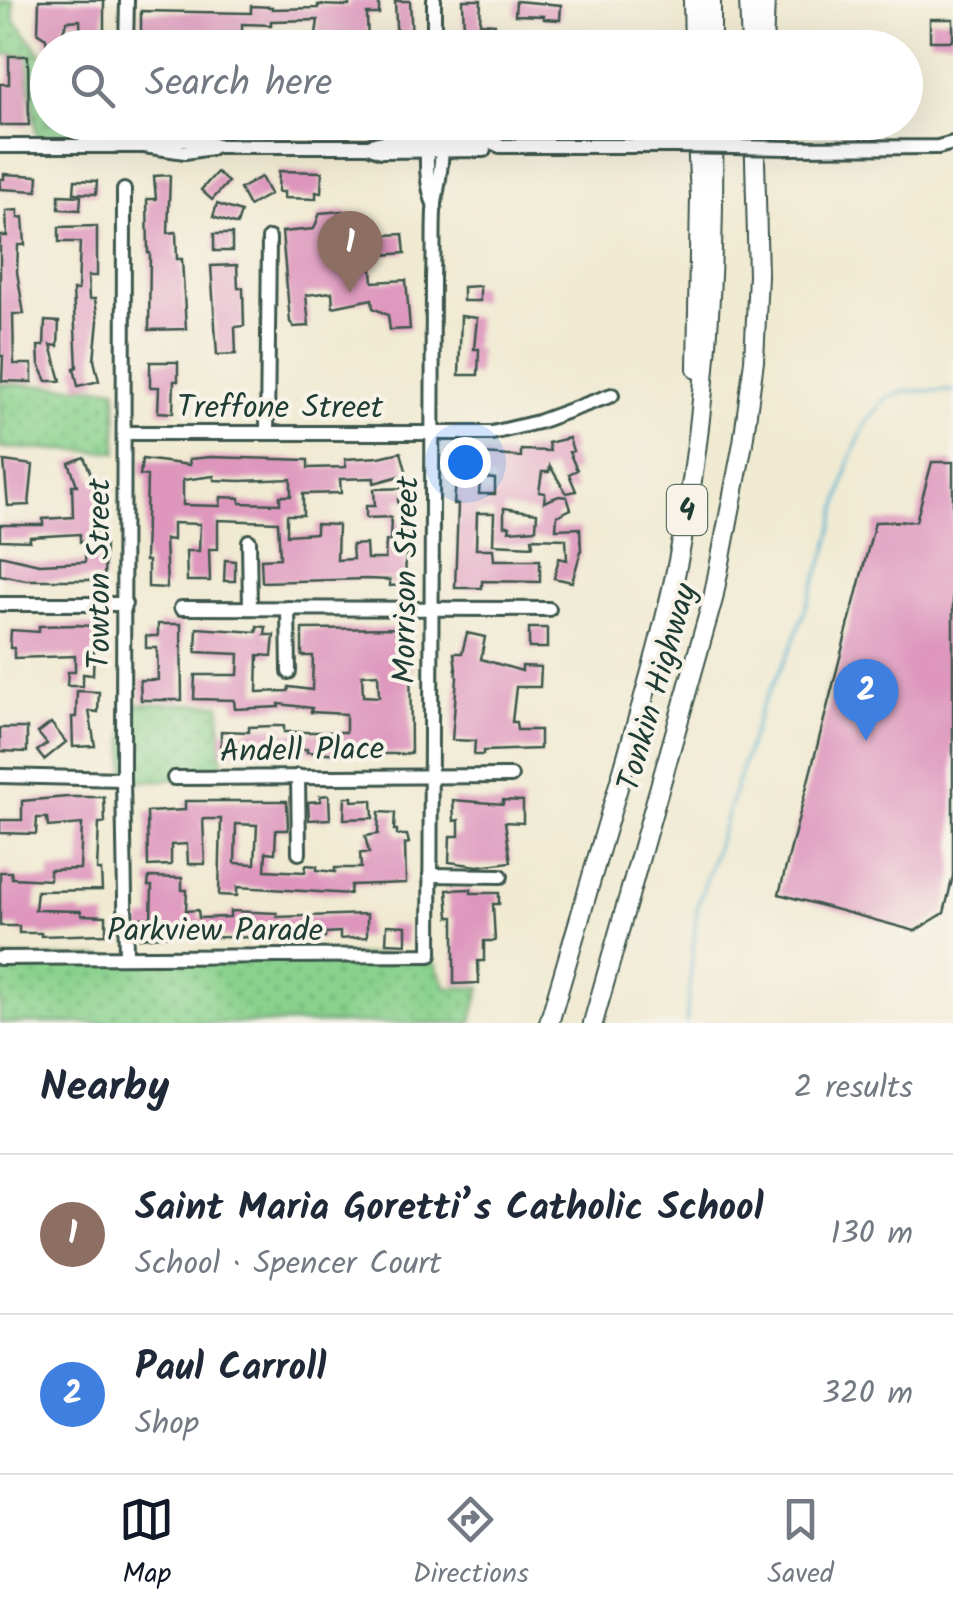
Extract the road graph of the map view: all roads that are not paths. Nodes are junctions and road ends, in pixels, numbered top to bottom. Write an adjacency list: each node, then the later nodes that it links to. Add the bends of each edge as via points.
1 (126, 0): 7 (street)
2 (434, 0): 8 (street)
3 (693, 0): 9 (highway)
4 (711, 0): 10 (highway)
5 (748, 0): 11 (highway)
6 (765, 0): 12 (highway)
7 (126, 30)
8 (434, 30)
9 (694, 30)
10 (712, 30)
11 (749, 30)
12 (764, 30)
13 (129, 140): 21 (street)
14 (131, 140): 21 (street)
15 (433, 140): 22 (street, Morrison Street)
16 (697, 140): 31 (highway, 4)
17 (712, 140): 31 (highway, Tonkin Highway / 4, via 709,345)
18 (757, 140): 50 (highway, Tonkin Highway / 4, via 754,361 734,492 713,598)
19 (953, 143): 23 (street)
20 (0, 146): 21 (street)
21 (132, 146): 22 (street, via 185,152 220,146)
22 (433, 146): 23 (street, bridge); 30 (street, Morrison Street, via 440,191 434,206)
23 (938, 147): 24 (street)
24 (953, 151)
25 (124, 190): 28 (street, Towton Street)
26 (269, 238): 29 (street)
27 (612, 395): 30 (street, Treffone Street, via 514,429)
28 (126, 433): 29 (street, Treffone Street); 34 (street, Towton Street)
29 (267, 433): 30 (street, Treffone Street)
30 (434, 434): 38 (street, Morrison Street)
31 (697, 454): 54 (highway, Tonkin Highway / 4, via 652,669)
32 (249, 542): 36 (street)
33 (0, 604): 34 (street)
34 (126, 604): 46 (street, Towton Street)
35 (180, 608): 36 (street)
36 (250, 608): 37 (street)
37 (288, 608): 38 (street); 40 (street)
38 (431, 608): 39 (street); 41 (street, Morrison Street)
39 (549, 610)
40 (289, 672)
41 (431, 775): 43 (street, Andell Place); 44 (street, Andell Place); 48 (street, Morrison Street)
42 (0, 776): 46 (street)
43 (298, 776): 45 (street, Andell Place); 47 (street)
44 (510, 776)
45 (174, 778)
46 (123, 780): 52 (street, Towton Street)
47 (299, 853)
48 (430, 875): 49 (street); 51 (street, Morrison Street)
49 (501, 876)
50 (626, 902): 55 (highway, Tonkin Highway / 4); 56 (highway)
51 (430, 955): 52 (street, Parkview Parade)
52 (126, 957): 53 (street, Parkview Parade)
53 (0, 958)
54 (549, 1023)
55 (593, 1023)
56 (602, 1023)

